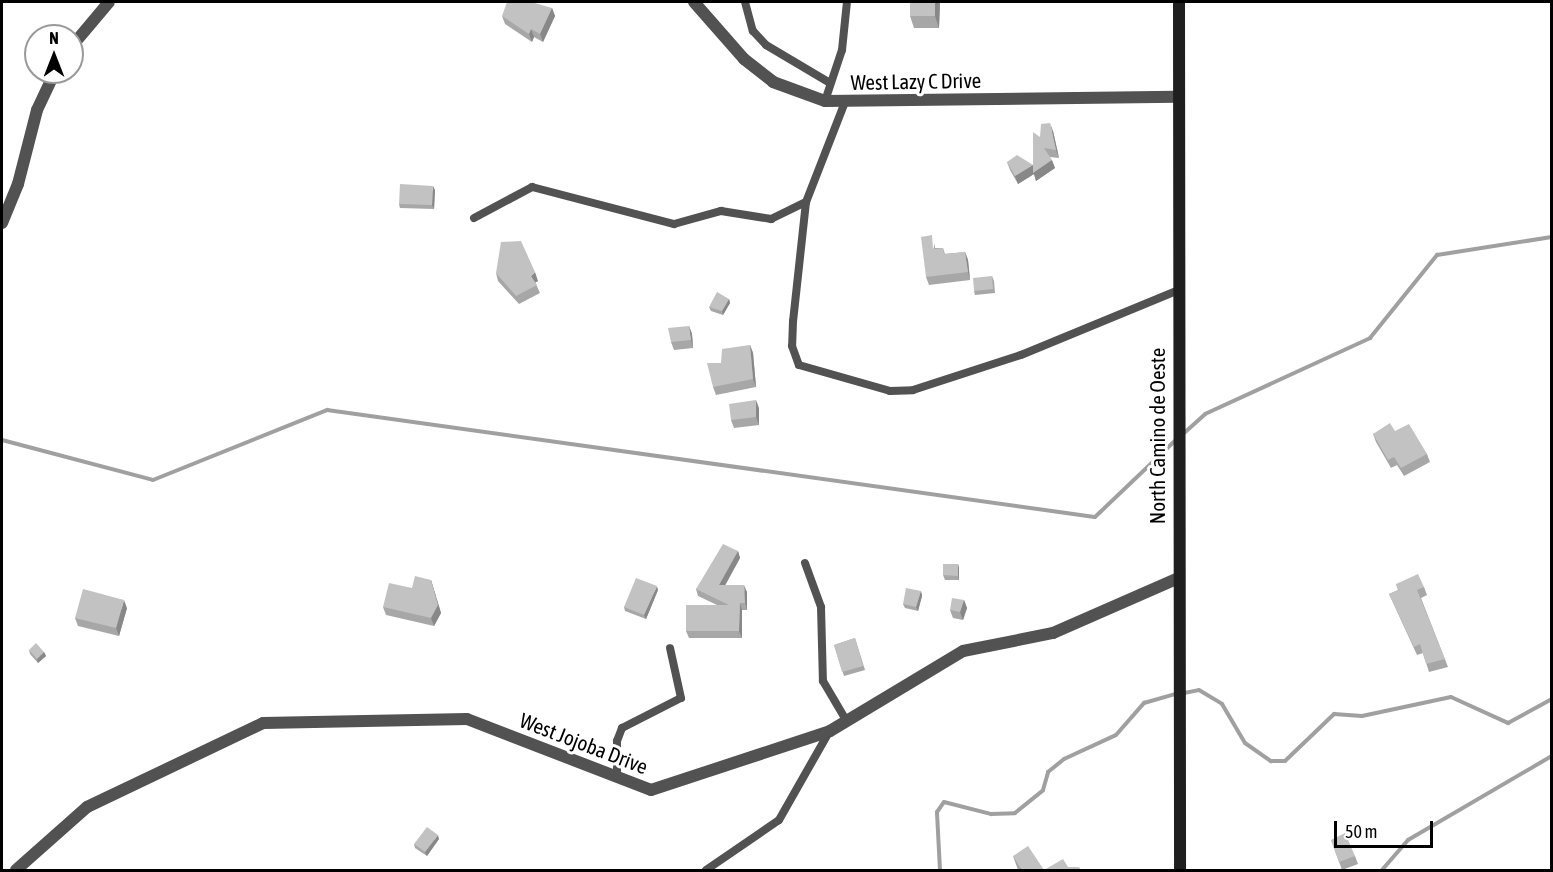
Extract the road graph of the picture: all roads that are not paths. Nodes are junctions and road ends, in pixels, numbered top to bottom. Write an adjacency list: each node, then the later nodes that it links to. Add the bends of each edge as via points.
1 (109, 2): 6 (street)
2 (694, 2): 10 (street, West Lazy C Drive, via 744,59 773,82)
3 (745, 2): 7 (lane, via 753,31 766,45)
4 (848, 2): 7 (lane, via 842,50)
5 (1179, 2): 9 (street, North Camino de Oeste)
6 (84, 32)
7 (830, 83): 10 (lane)
8 (49, 84): 14 (street, via 37,110 18,184)
9 (1177, 97): 11 (street, West Lazy C Drive); 15 (street, North Camino de Oeste)
10 (825, 101): 11 (street, West Lazy C Drive)
11 (844, 102): 12 (lane)
12 (806, 202): 13 (lane, via 771,219 721,212 674,224 532,187); 15 (lane, via 792,346 800,365 890,391 913,390 1021,356)
13 (474, 219)
14 (2, 223)
15 (1176, 291): 17 (street, North Camino de Oeste)
16 (806, 563): 19 (lane, via 820,607 823,681)
17 (1176, 579): 19 (street, West Jojoba Drive, via 1053,633 963,651); 24 (street, North Camino de Oeste)
18 (670, 648): 21 (lane, via 681,698 622,728 616,741)
19 (846, 720): 20 (street, West Jojoba Drive)
20 (830, 730): 21 (street, West Jojoba Drive, via 651,790); 23 (lane, via 779,820)
21 (618, 777): 22 (street, West Jojoba Drive, via 467,719 263,723 87,807)
22 (16, 870)
23 (706, 870)
24 (1180, 870)

